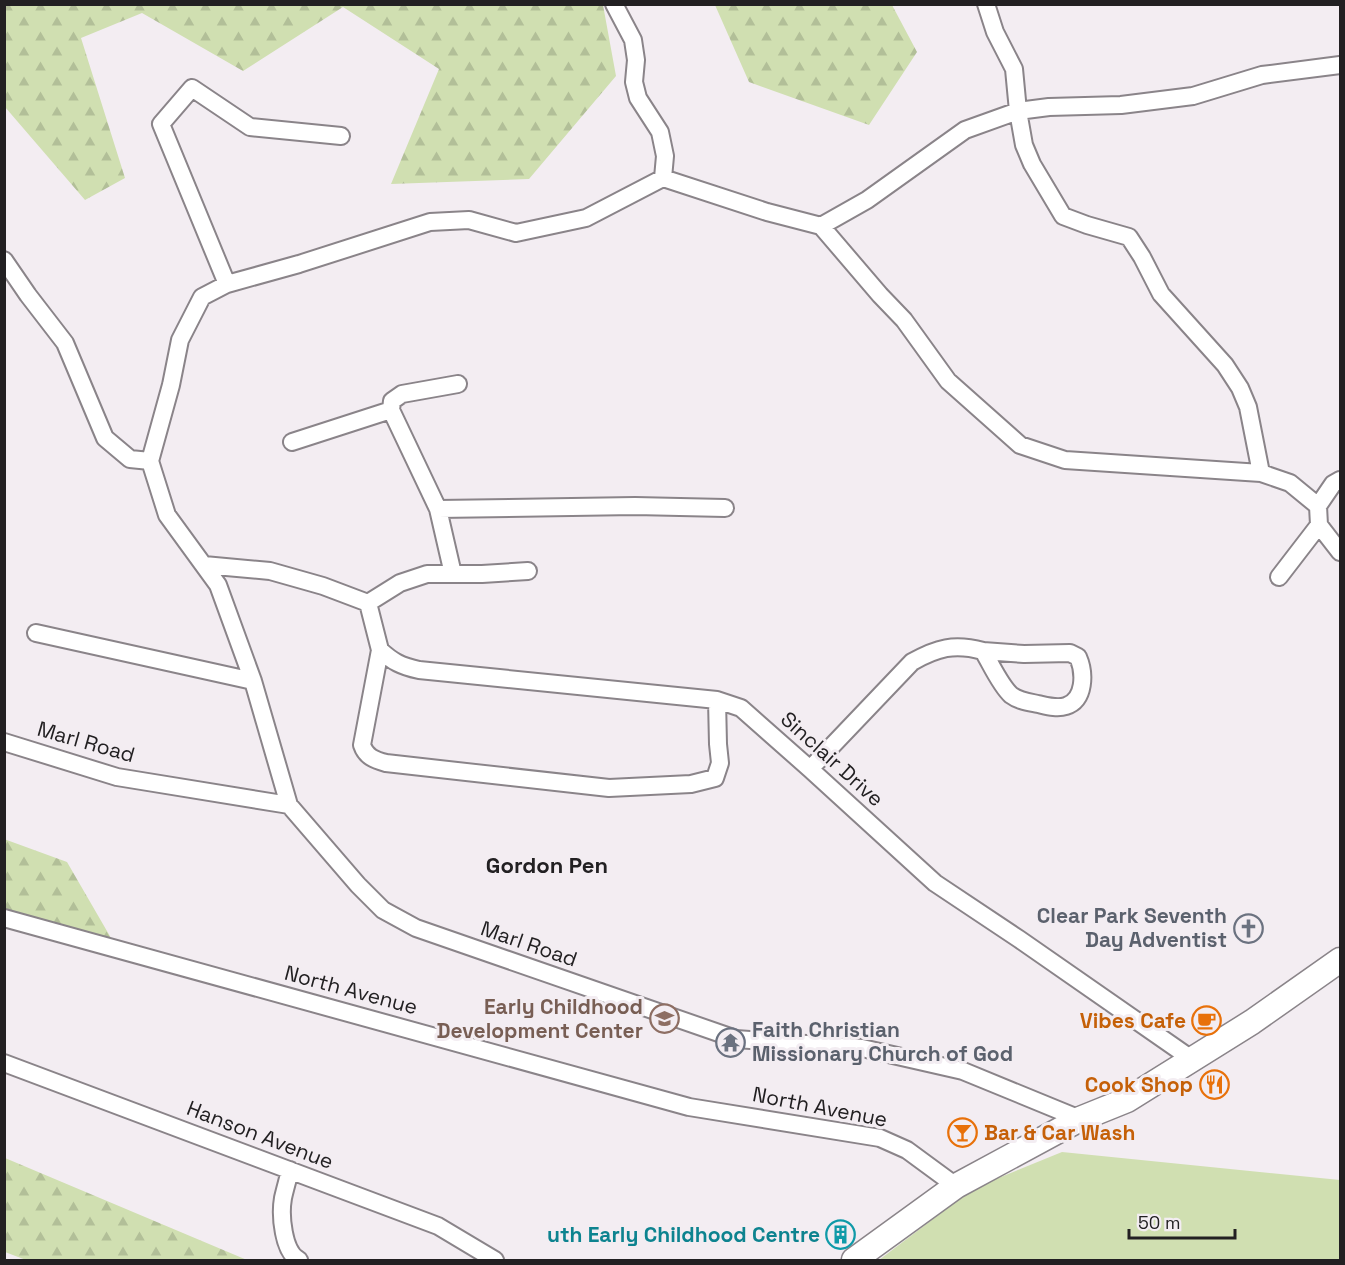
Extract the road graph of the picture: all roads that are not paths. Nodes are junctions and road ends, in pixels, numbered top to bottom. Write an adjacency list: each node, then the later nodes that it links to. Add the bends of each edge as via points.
1 (614, 4): 6 (street, via 633,40 638,98 660,132 665,156)
2 (986, 4): 4 (street, via 1014,69)
3 (1341, 65): 4 (street, via 1262,75 1193,96)
4 (1018, 111): 7 (street, via 965,130 867,200); 14 (street, via 1028,155 1063,216 1129,237 1161,294 1225,365 1248,407)
5 (341, 136): 9 (street, via 250,127 192,88 161,123)
6 (663, 178): 7 (street); 9 (street, via 586,218 516,233 469,220 430,222)
7 (821, 226): 14 (street, via 904,320 948,381 1020,445 1065,460)
8 (4, 260): 13 (street, via 65,344 105,438 130,459)
9 (227, 284): 13 (street, via 202,297 180,340)
10 (458, 384): 11 (street, via 402,394 392,401)
11 (391, 410): 12 (street); 18 (street)
12 (292, 442)
13 (150, 461): 21 (street, via 167,515)
14 (1262, 473): 16 (street, via 1290,483)
15 (1341, 480): 16 (street, via 1333,484)
16 (1317, 506): 19 (street)
17 (725, 508): 18 (street)
18 (438, 509): 23 (street)
19 (1319, 525): 20 (street); 24 (street)
20 (1341, 552)
21 (204, 565): 25 (street, via 270,571); 29 (street, via 218,585)
22 (528, 571): 23 (street)
23 (453, 574): 25 (street, via 427,574 400,583)
24 (1279, 577)
25 (368, 603): 27 (street)
26 (36, 633): 29 (street)
27 (380, 650): 30 (street, Sinclair Drive, via 393,661 419,670); 30 (street, via 362,745 364,753 386,763 609,788 691,784 715,778 720,763)
28 (983, 651): 28 (street, via 1011,695 1022,701 1057,708 1073,702 1079,694 1083,667 1078,657 1070,653); 32 (street, via 968,646 949,648 931,651 912,662)
29 (253, 681): 33 (street)
30 (717, 700): 32 (street, Sinclair Drive, via 741,708)
31 (4, 742): 33 (street, Marl Road, via 117,777)
32 (810, 769): 36 (street, Sinclair Drive, via 935,883)
33 (289, 805): 38 (street, Marl Road, via 383,910 416,928 736,1039 862,1048 963,1071)
34 (4, 918): 40 (street, North Avenue, via 689,1107 880,1138 907,1150)
35 (1341, 960): 36 (street)
36 (1193, 1060): 38 (street, via 1127,1100)
37 (4, 1063): 39 (street, Hanson Avenue)
38 (1080, 1119): 40 (street)
39 (290, 1170): 41 (street, via 282,1213 290,1252); 42 (street, Hanson Avenue, via 438,1226)
40 (956, 1186): 43 (street)
41 (299, 1260)
42 (495, 1260)
43 (854, 1260)

